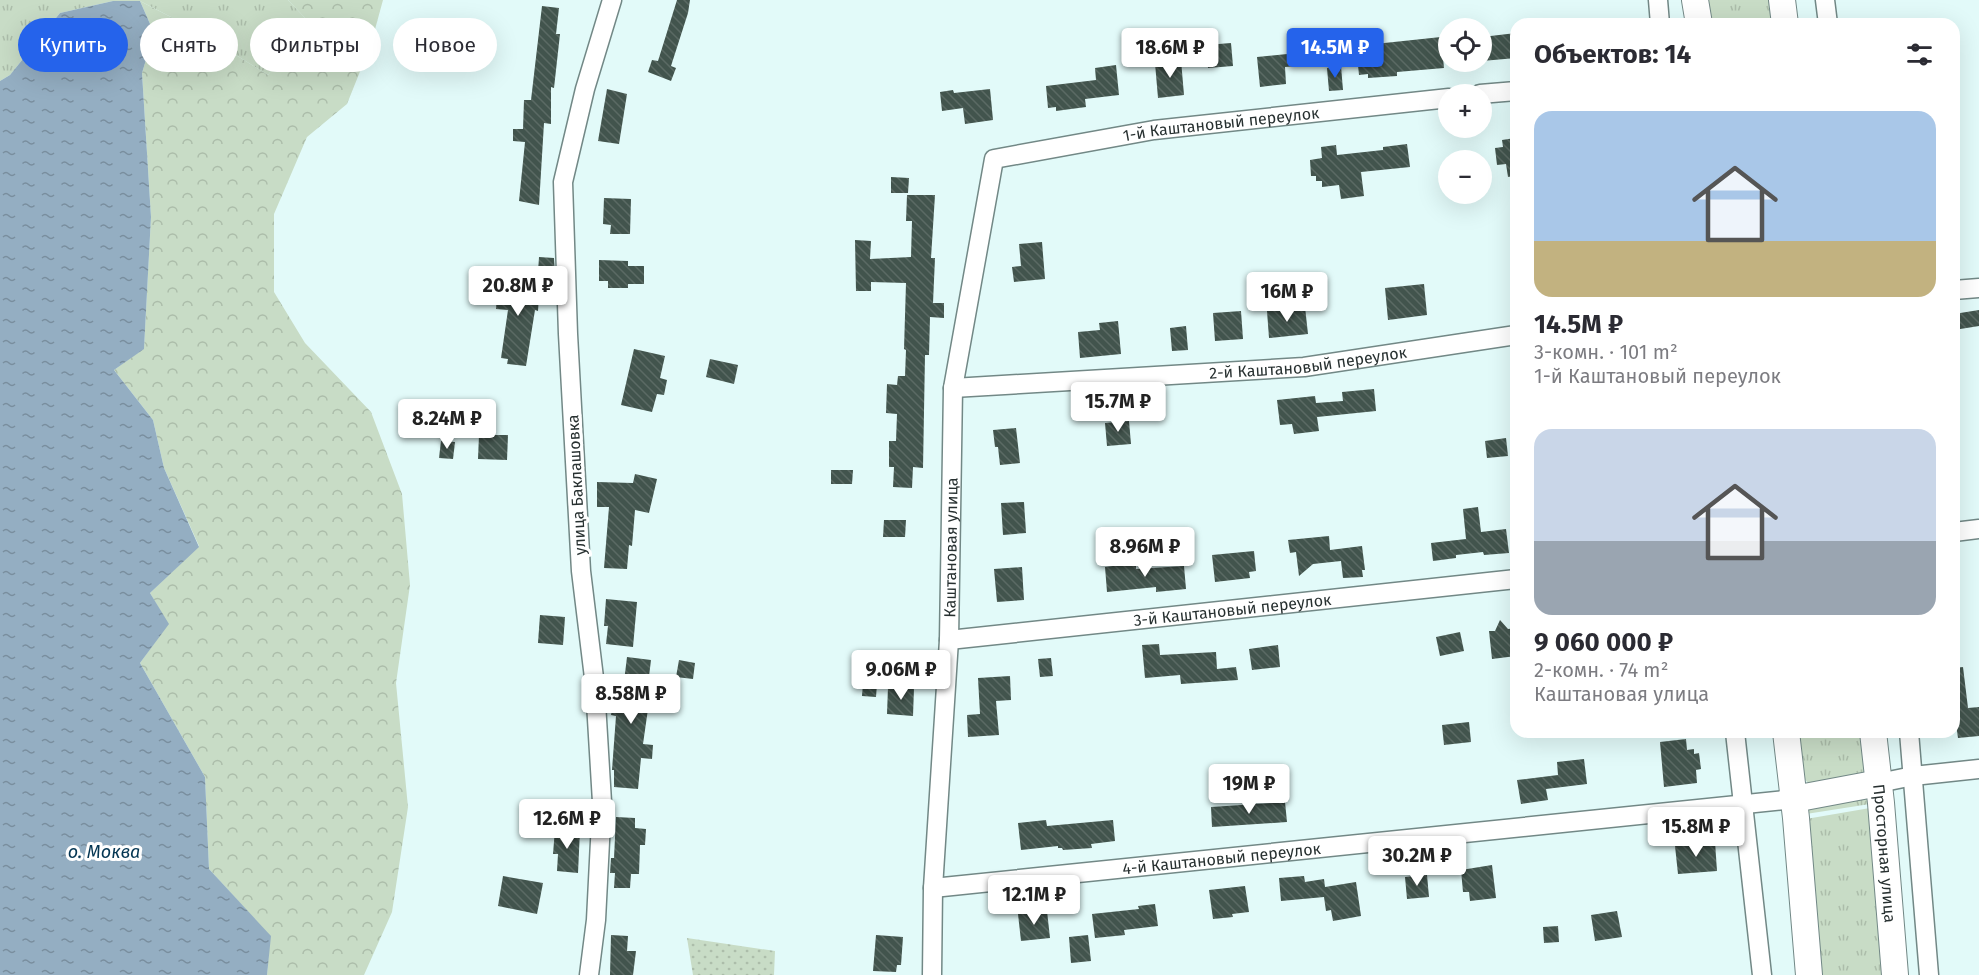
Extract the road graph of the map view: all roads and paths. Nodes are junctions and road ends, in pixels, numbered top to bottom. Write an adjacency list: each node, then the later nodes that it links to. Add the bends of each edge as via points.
1 (612, 0): 32 (street, улица Баклашовка, via 563,182 581,571 596,686 602,802)
2 (1658, 0): 6 (street)
3 (1695, 0): 7 (main road)
4 (1782, 0): 8 (main road)
5 (1825, 0): 9 (street)
6 (1660, 18)
7 (1697, 18)
8 (1784, 18)
9 (1827, 18)
10 (1510, 92): 11 (street)
11 (1492, 93)
12 (1438, 99): 13 (street, 1-й Каштановый переулок, via 1154,129)
13 (994, 159): 17 (street, Каштановая улица)
14 (1979, 288): 15 (street)
15 (1960, 290)
16 (1510, 336): 17 (street, 2-й Каштановый переулок, via 1304,367)
17 (953, 388): 21 (street, Каштановая улица)
18 (1979, 529): 19 (street)
19 (1960, 531)
20 (1510, 580): 21 (street, 3-й Каштановый переулок)
21 (949, 640): 31 (street, Каштановая улица)
22 (1736, 738): 30 (street)
23 (1787, 738): 29 (main road)
24 (1874, 738): 28 (main road, Просторная улица)
25 (1909, 738): 27 (street)
26 (1979, 769): 27 (street)
27 (1912, 776): 28 (street); 37 (street)
28 (1879, 783): 29 (main road); 36 (main road, Просторная улица)
29 (1794, 799): 30 (street, 4-й Каштановый переулок); 35 (main road)
30 (1743, 804): 31 (street, 4-й Каштановый переулок); 34 (street)
31 (933, 888): 33 (street, Каштановая улица)
32 (589, 975)
33 (932, 975)
34 (1762, 975)
35 (1809, 975)
36 (1895, 975)
37 (1929, 975)

